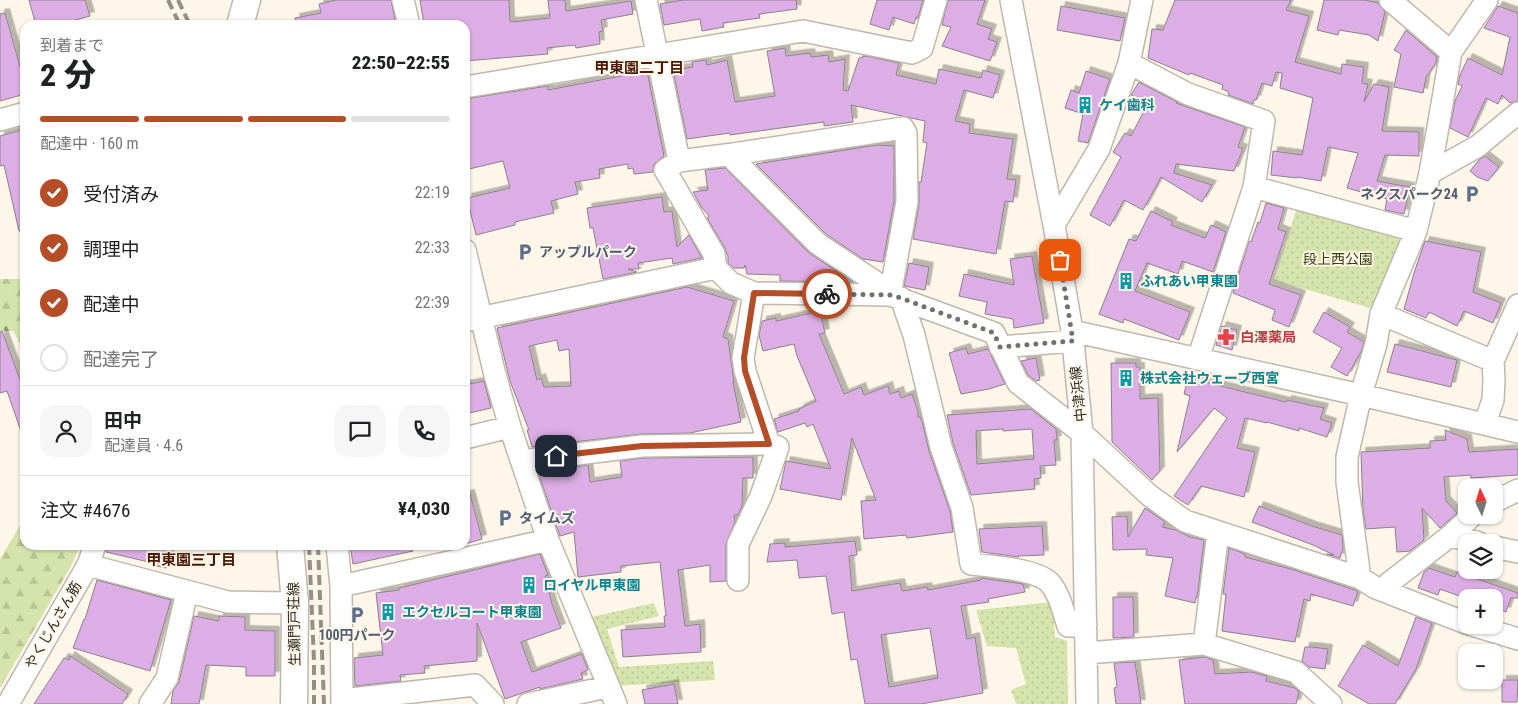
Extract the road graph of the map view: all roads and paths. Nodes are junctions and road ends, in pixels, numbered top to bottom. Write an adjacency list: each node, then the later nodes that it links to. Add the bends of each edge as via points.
1 (247, 0): 9 (main road)
2 (403, 0): 10 (street)
3 (646, 0): 12 (street)
4 (936, 0): 12 (street, via 922,48 912,54 803,31)
5 (1011, 0): 22 (street, 中津浜線)
6 (1142, 0): 13 (street)
7 (1390, 0): 11 (street)
8 (1488, 0): 11 (street)
9 (241, 20)
10 (408, 20)
11 (1451, 52): 20 (street)
12 (657, 56): 14 (street); 19 (street)
13 (1129, 63): 21 (street, via 1188,94 1264,121); 22 (street, via 1099,149)
14 (470, 86)
15 (1518, 113): 20 (street, via 1478,146)
16 (20, 114): 17 (street)
17 (0, 120)
18 (732, 154): 19 (street); 27 (street, via 735,161 818,244); 27 (street, via 903,128 906,133 907,202)
19 (679, 161): 24 (street, via 665,170 714,254)
20 (1430, 174): 23 (street)
21 (1254, 187): 23 (street); 33 (street)
22 (1054, 225): 31 (street, 中津浜線)
23 (1416, 231): 29 (street)
24 (716, 268): 26 (street, via 731,284); 30 (street)
25 (470, 288): 30 (street)
26 (754, 293): 27 (street); 41 (street, via 745,371)
27 (895, 297): 32 (street, via 994,333); 62 (street, via 914,335 942,447 962,508 971,564 1019,569 1048,581 1056,592 1068,626)
28 (1518, 306): 34 (street)
29 (1381, 314): 34 (street); 35 (street)
30 (474, 319): 37 (street)
31 (1072, 336): 32 (street); 33 (street); 39 (street, 中津浜線)
32 (1000, 347): 39 (street, via 1018,383)
33 (1198, 359): 35 (street)
34 (1493, 361): 36 (street, via 1492,400)
35 (1361, 395): 36 (street); 55 (street, via 1347,456 1347,482)
36 (1485, 423): 38 (street)
37 (510, 427): 40 (street); 42 (street)
38 (1518, 432)
39 (1082, 433): 46 (street, via 1149,495 1177,516); 62 (street, 中津浜線)
40 (470, 437)
41 (769, 444): 42 (street, via 642,446); 56 (street, via 778,447 761,496 738,544)
42 (522, 460): 49 (street)
43 (1518, 490): 44 (street)
44 (1503, 498)
45 (1463, 524): 47 (street)
46 (1218, 532): 55 (street); 65 (street)
47 (1450, 536): 48 (street); 58 (street, via 1389,583)
48 (1458, 538)
49 (548, 540): 57 (street); 67 (street)
50 (1503, 548): 53 (street)
51 (290, 550): 60 (main road, 生瀬門戸荘線)
52 (337, 550): 57 (street)
53 (1518, 552)
54 (92, 555): 59 (street); 70 (street, やくじんさん筋)
55 (1360, 578): 58 (street)
56 (738, 580)
57 (341, 586): 69 (street)
58 (1385, 591): 61 (street)
59 (187, 592): 60 (street, via 228,602); 71 (street, via 167,678)
60 (295, 603): 72 (main road, 生瀬門戸荘線)
61 (1458, 620)
62 (1086, 625): 66 (street, 中津浜線)
63 (1502, 634): 64 (street)
64 (1518, 639)
65 (1204, 644): 66 (street); 68 (street, via 1296,672)
66 (1086, 653): 75 (street, 中津浜線)
67 (612, 696): 74 (street)
68 (1320, 700)
69 (342, 702): 73 (street, via 475,685)
70 (8, 704)
71 (150, 704)
72 (294, 704)
73 (493, 704)
74 (528, 704)
75 (1088, 704)

